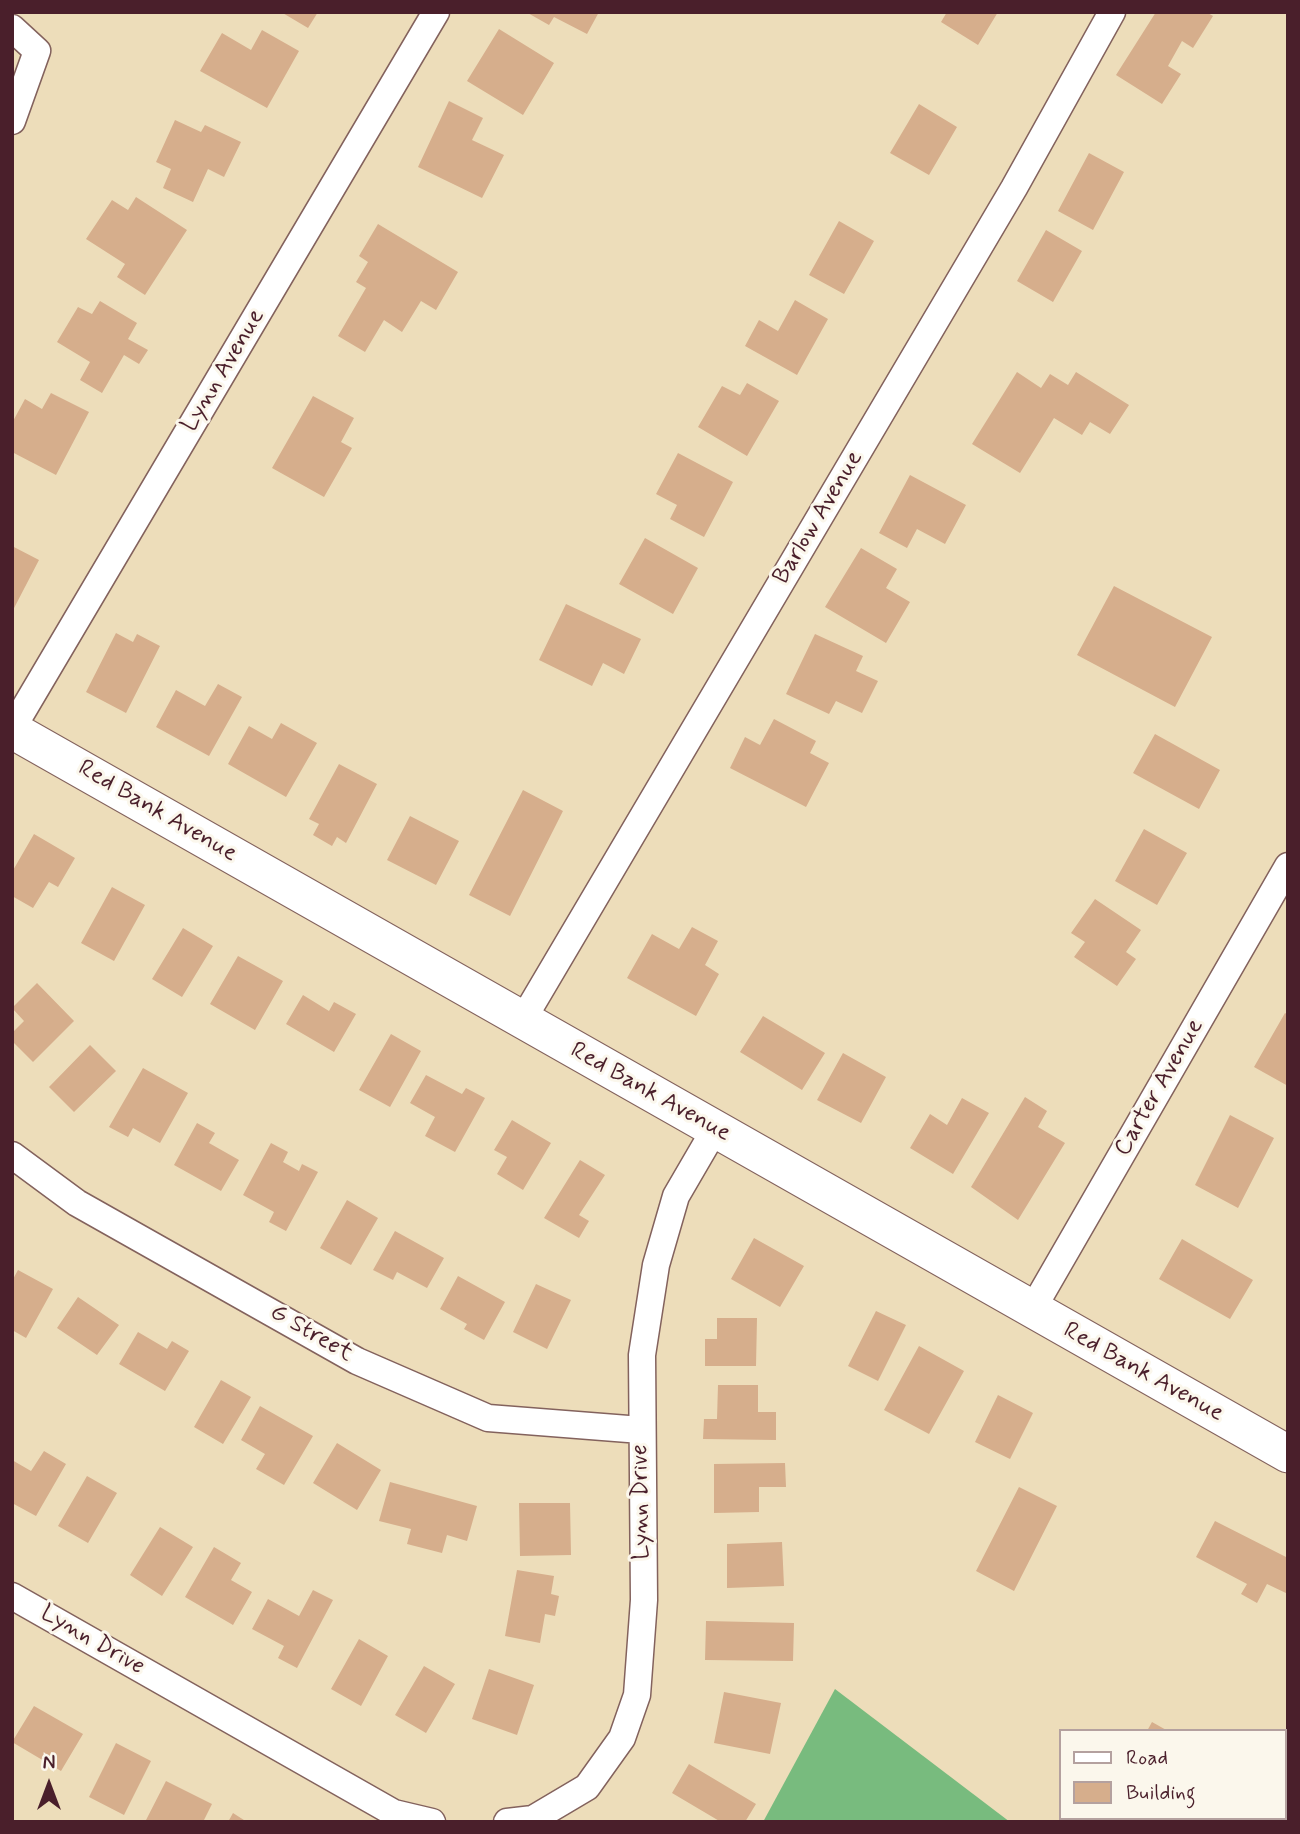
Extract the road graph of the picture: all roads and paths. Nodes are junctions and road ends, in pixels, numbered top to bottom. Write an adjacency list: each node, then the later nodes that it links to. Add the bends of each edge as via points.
1 (436, 12): 5 (street, Lynn Avenue)
2 (1112, 12): 7 (street, Barlow Avenue, via 1014,188)
3 (12, 28): 4 (street, via 37,51)
4 (12, 121)
5 (12, 729): 7 (street, Red Bank Avenue)
6 (1288, 866): 10 (street, Carter Avenue)
7 (522, 1021): 8 (street, Red Bank Avenue)
8 (715, 1129): 10 (street, Red Bank Avenue); 11 (street, Lynn Drive, via 676,1196 656,1265 642,1355)
9 (12, 1155): 11 (street, G Street, via 77,1203 357,1362 488,1418)
10 (1032, 1310): 12 (street, Red Bank Avenue)
11 (640, 1430): 15 (street, Lynn Drive, via 644,1601 637,1695 630,1716 622,1738 587,1787 533,1819)
12 (1288, 1454)
13 (12, 1596): 14 (street, Lynn Drive, via 394,1813)
14 (432, 1822)
15 (507, 1822)

